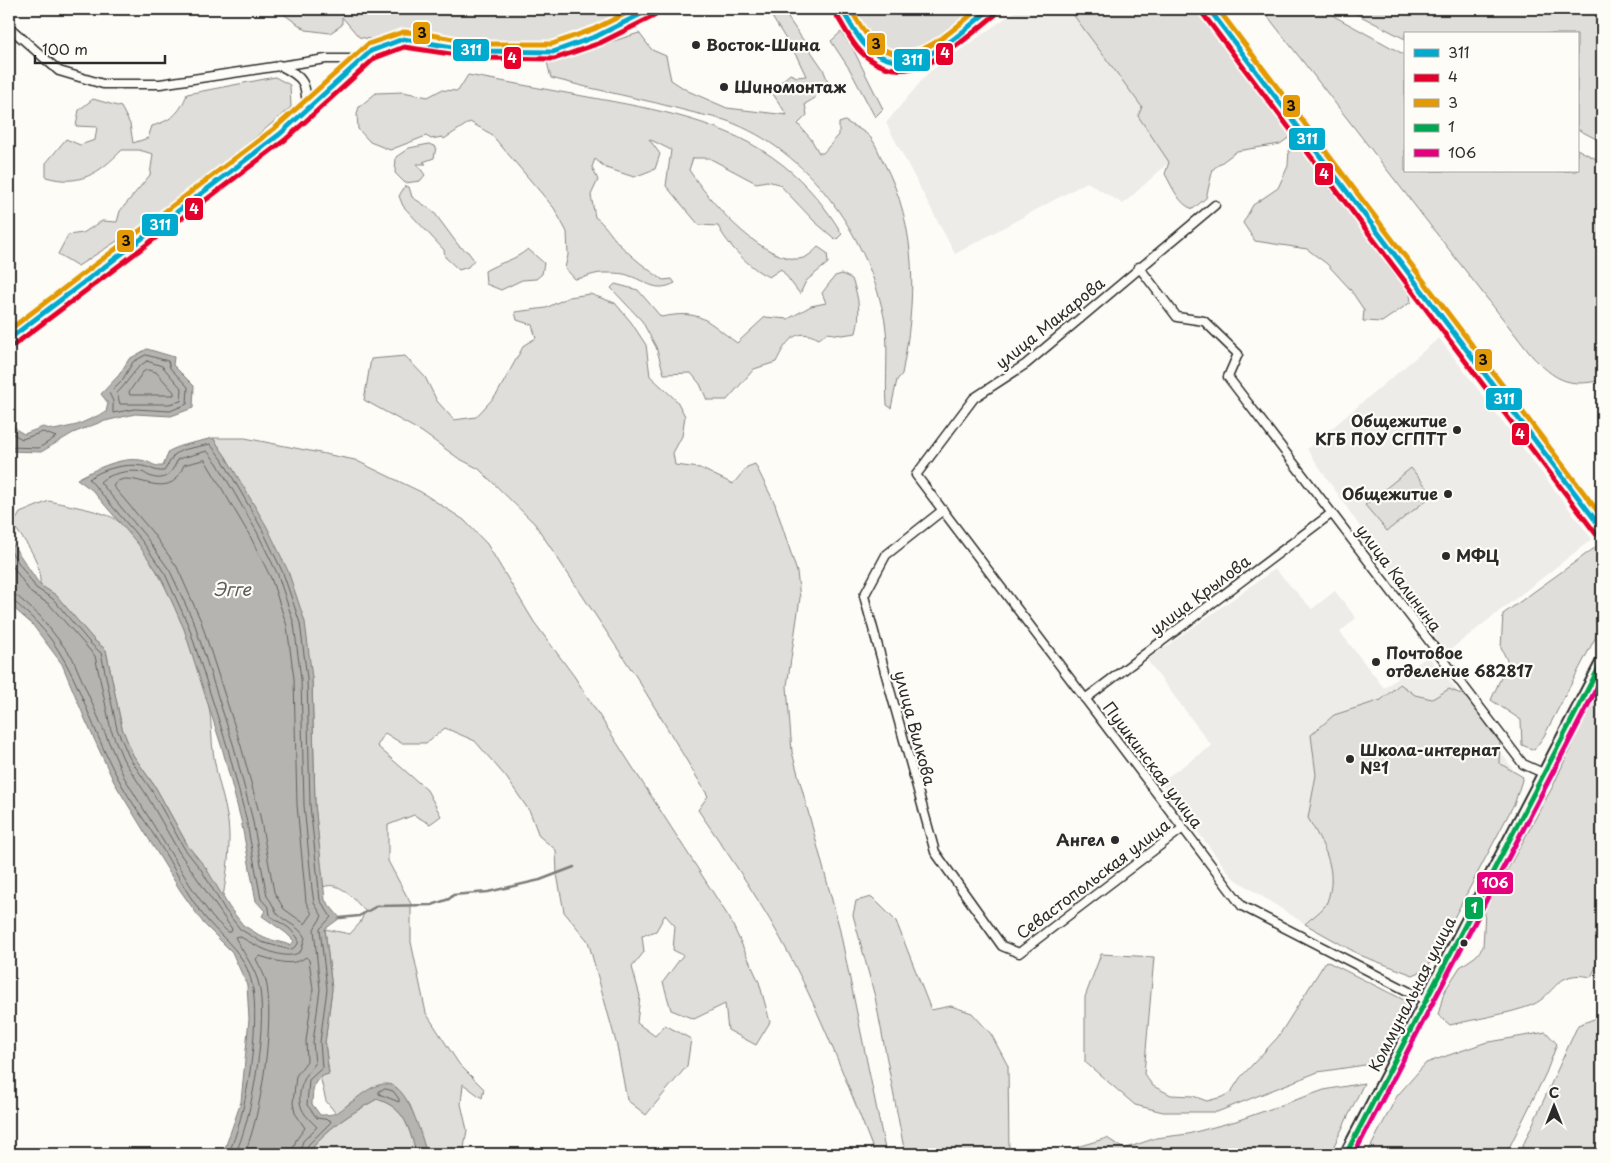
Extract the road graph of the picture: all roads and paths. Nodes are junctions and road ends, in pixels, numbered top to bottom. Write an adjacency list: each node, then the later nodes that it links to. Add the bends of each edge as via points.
1 (651, 9): 6 (main road, via 597,36 553,52 478,51 403,40 371,51)
2 (841, 9): 3 (main road, via 867,47 881,57 899,64 910,64 926,58)
3 (990, 9)
4 (1209, 9): 15 (main road)
5 (9, 27): 7 (street, via 59,70 104,84 160,84)
6 (362, 59): 7 (street, via 326,59); 8 (main road)
7 (279, 65): 8 (street, via 298,75 306,90)
8 (307, 111): 11 (main road)
9 (1215, 205): 10 (street, улица Макарова)
10 (1139, 267): 12 (street, улица Макарова, via 1026,364 974,398); 14 (street, улица Калинина, via 1177,317 1204,321 1238,354 1228,377)
11 (9, 339)
12 (916, 475): 13 (street, Пушкинская улица)
13 (943, 510): 17 (street, Пушкинская улица); 20 (street, улица Вилкова, via 886,555 864,596 935,852 1002,946)
14 (1332, 513): 17 (street, улица Крылова); 18 (street, улица Калинина, via 1524,764)
15 (1602, 529)
16 (1602, 662): 18 (main road, Коммунальная улица)
17 (1085, 699): 19 (street, Пушкинская улица)
18 (1543, 773): 21 (main road, Коммунальная улица)
19 (1183, 828): 20 (street, Севастопольская улица); 21 (street, Пушкинская улица, via 1242,906)
20 (1019, 953)
21 (1427, 1001): 22 (main road, Коммунальная улица)
22 (1346, 1154)

